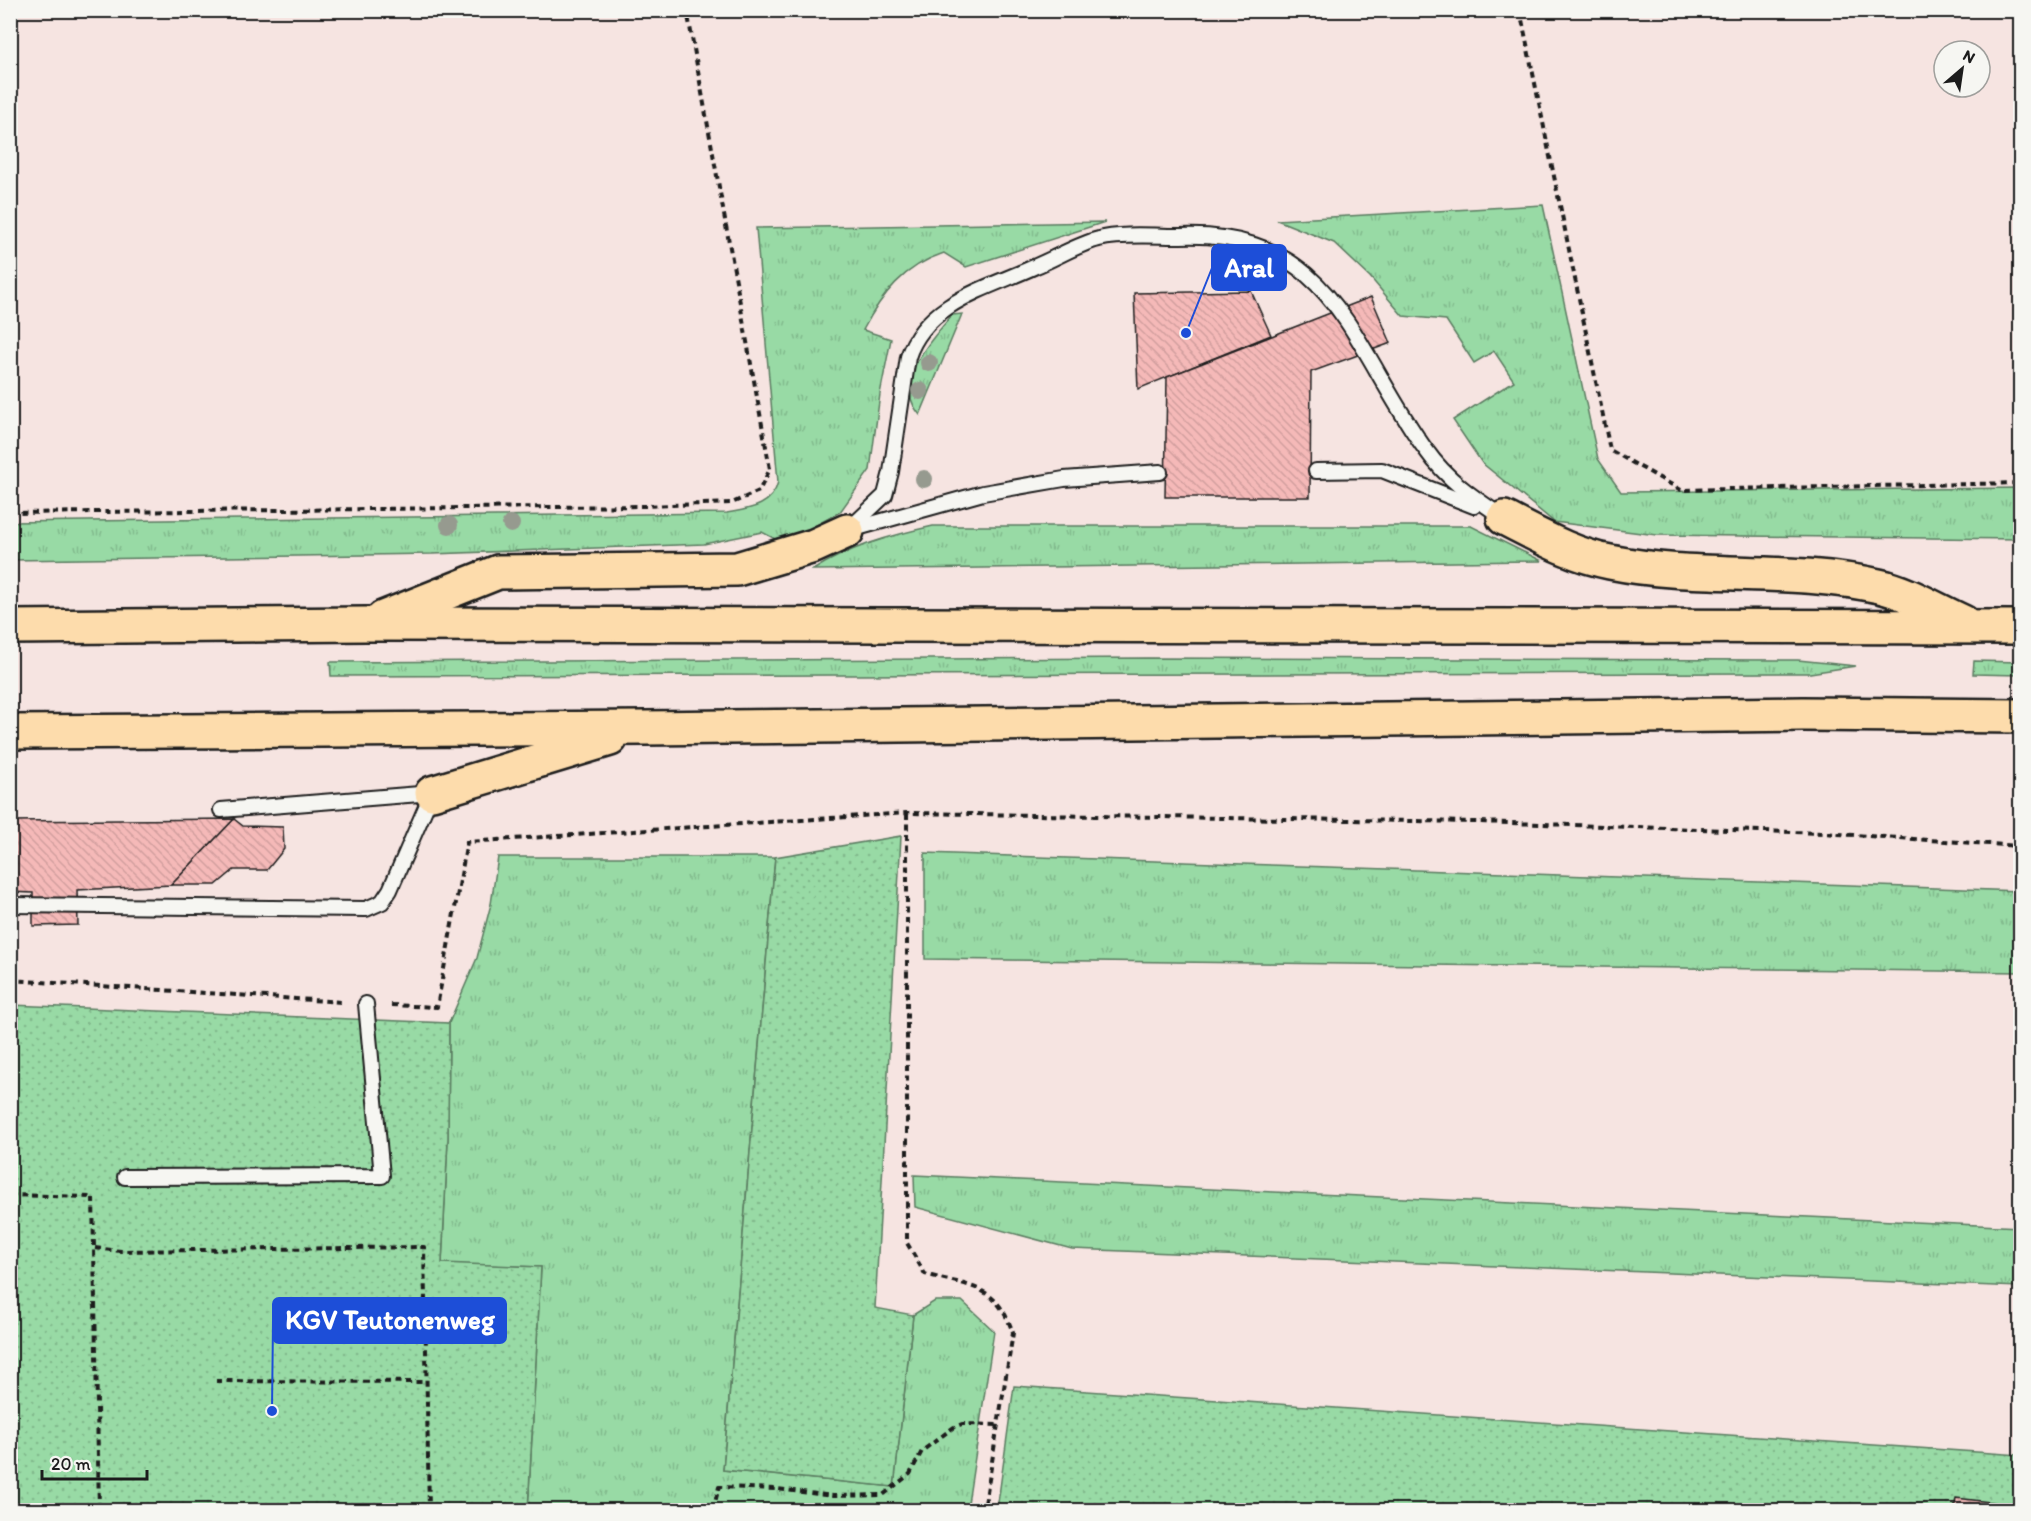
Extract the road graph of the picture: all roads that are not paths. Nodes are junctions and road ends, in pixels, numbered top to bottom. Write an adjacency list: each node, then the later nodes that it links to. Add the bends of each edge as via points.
1 (1316, 471): 3 (lane, via 1382,470)
2 (1160, 472): 4 (lane, via 1064,479 983,492)
3 (1504, 518): 4 (lane, via 1458,488 1426,451 1331,298 1308,274 1283,256 1246,240 1211,235 1099,238 943,308 914,339 908,357 885,495); 7 (highway, via 1574,552 1610,562 1700,572 1794,574 1881,586)
4 (847, 531): 5 (highway, via 814,546 736,568 498,572)
5 (367, 624): 6 (highway); 7 (highway)
6 (10, 627)
7 (1976, 627): 8 (highway)
8 (2020, 627)
9 (2020, 716): 10 (highway, via 1803,714)
10 (646, 728): 11 (highway); 12 (highway)
11 (10, 732)
12 (432, 793): 13 (lane); 14 (lane, via 390,890 382,902 366,909)
13 (221, 810)
14 (10, 905)
15 (366, 1004): 16 (lane, via 382,1176)
16 (125, 1177)

